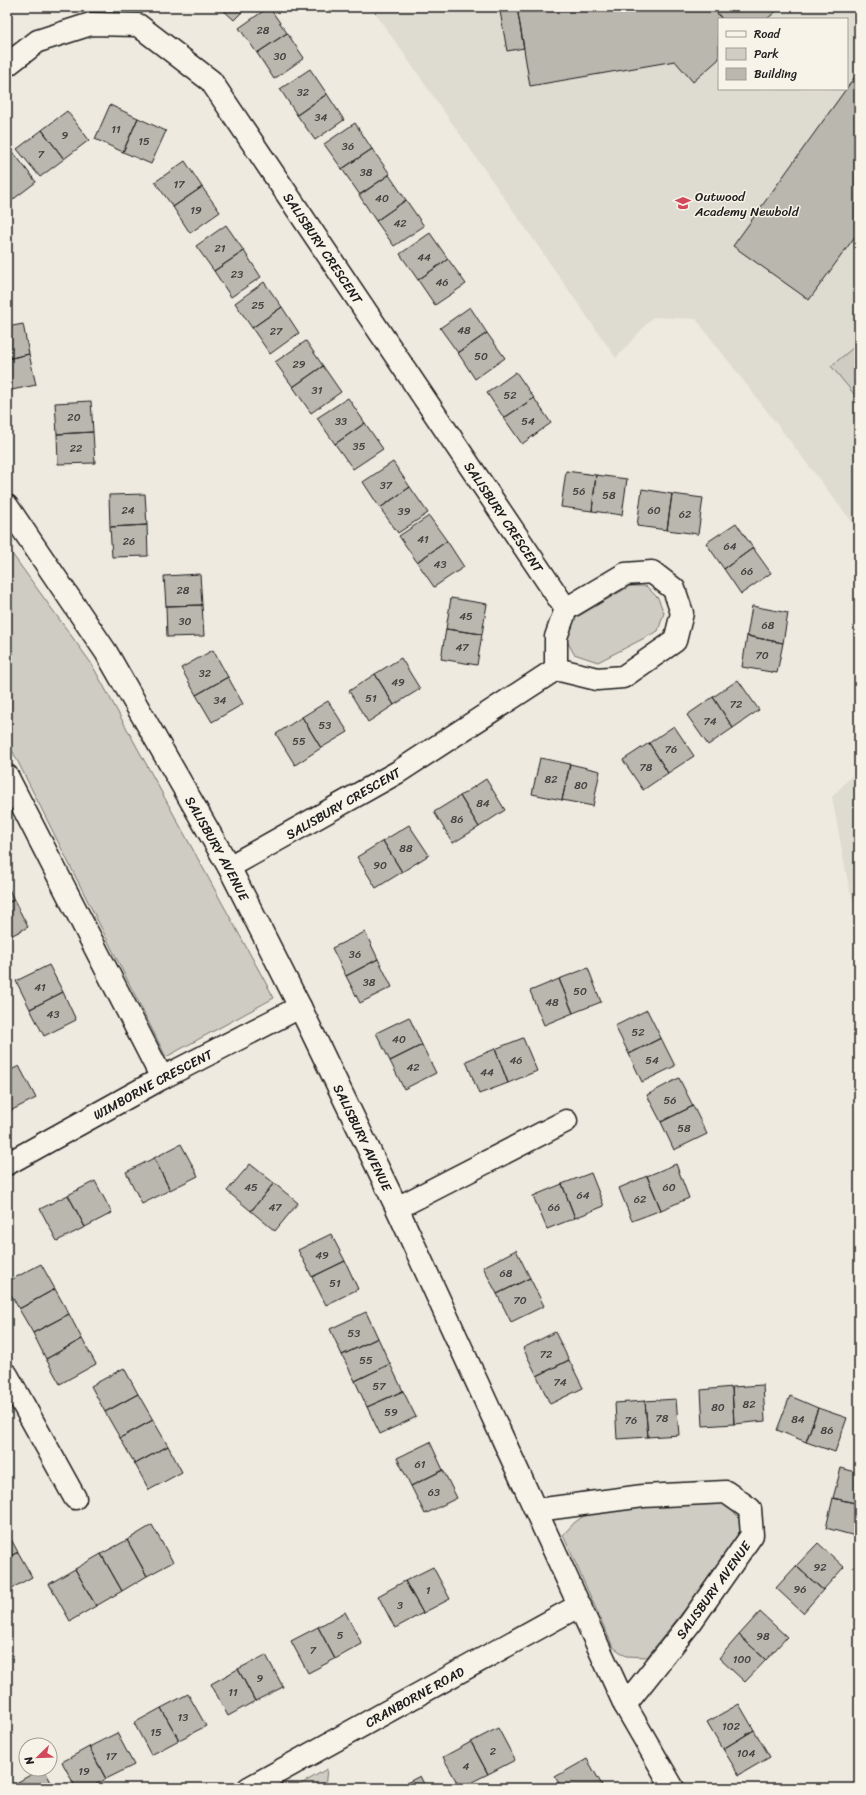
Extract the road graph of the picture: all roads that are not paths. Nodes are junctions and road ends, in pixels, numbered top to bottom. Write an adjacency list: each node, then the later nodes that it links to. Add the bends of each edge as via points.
1 (7, 65): 3 (street, SALISBURY CRESCENT, via 38,41 91,24 138,24 211,81)
2 (7, 506): 6 (street, SALISBURY AVENUE, via 103,647)
3 (566, 609): 4 (street, via 556,637); 4 (street, via 625,574 652,572 674,589 682,612 675,641 623,677 597,679)
4 (556, 669): 6 (street, SALISBURY CRESCENT, via 398,772)
5 (7, 776): 8 (street)
6 (229, 867): 7 (street, SALISBURY AVENUE)
7 (300, 1007): 8 (street, WIMBORNE CRESCENT); 11 (street, SALISBURY AVENUE)
8 (162, 1078): 10 (street, WIMBORNE CRESCENT)
9 (566, 1121): 11 (street)
10 (7, 1164)
11 (396, 1208): 14 (street, SALISBURY AVENUE)
12 (7, 1375): 13 (street)
13 (75, 1498)
14 (537, 1510): 15 (street, SALISBURY AVENUE); 16 (street, SALISBURY AVENUE, via 643,1496 726,1492 750,1508 752,1535 691,1622)
15 (580, 1605): 16 (street, SALISBURY AVENUE); 17 (street, CRANBORNE ROAD)
16 (624, 1705): 18 (street, SALISBURY AVENUE)
17 (249, 1788)
18 (672, 1788)

